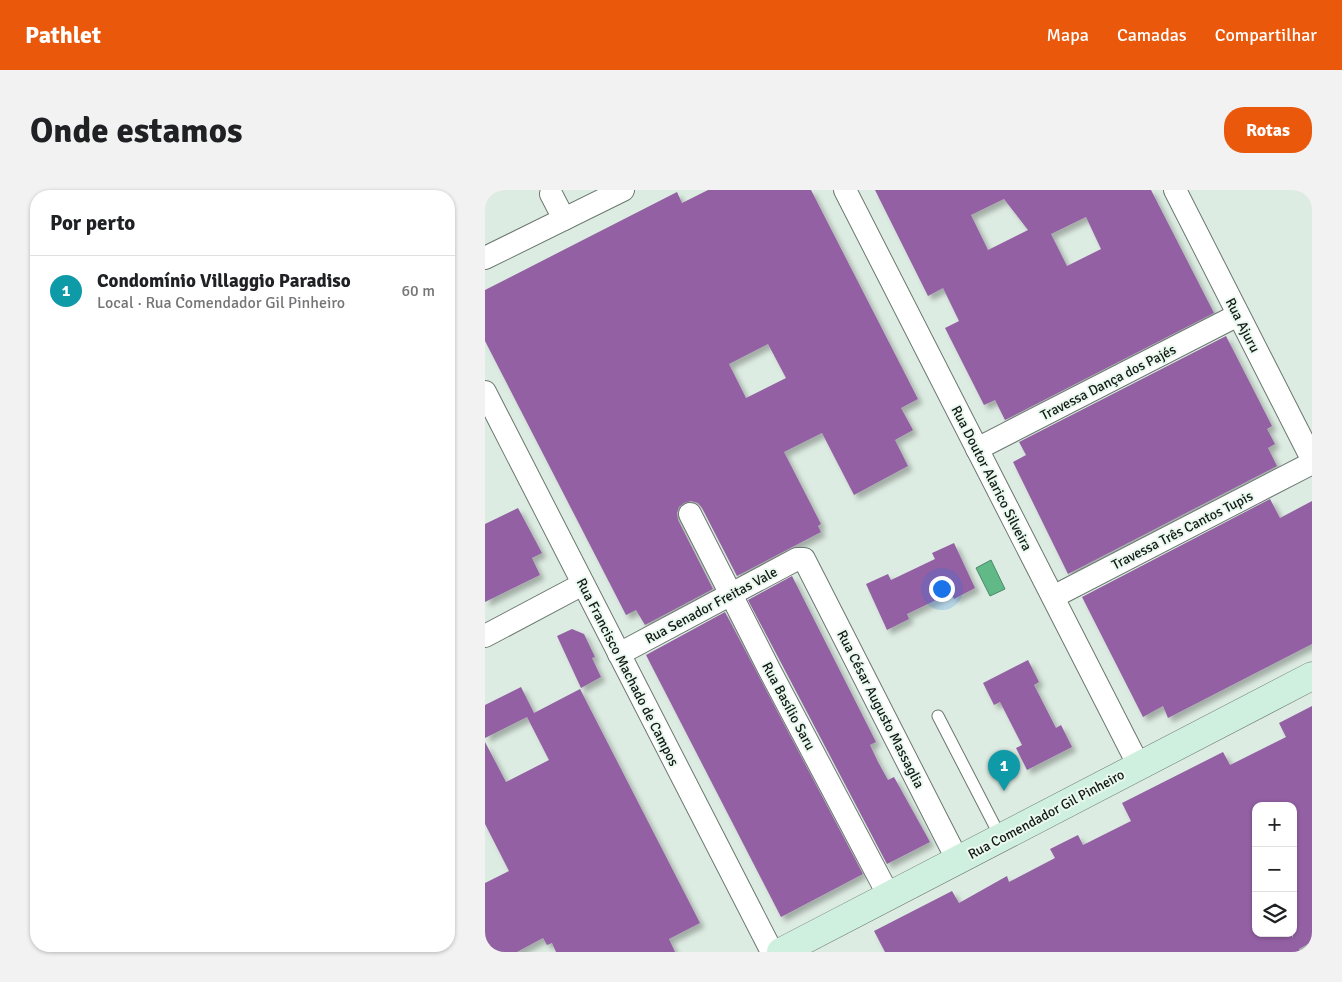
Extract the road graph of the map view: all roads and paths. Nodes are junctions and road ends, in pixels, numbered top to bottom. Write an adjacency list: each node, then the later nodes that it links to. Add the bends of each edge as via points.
1 (623, 190): 5 (street)
2 (845, 190): 9 (street, Rua Doutor Alarico Silveira)
3 (1175, 190): 7 (street, Rua Ajuru)
4 (551, 194): 5 (street)
5 (564, 219): 6 (street)
6 (485, 258)
7 (1238, 315): 9 (street, Travessa Dança dos Pajés); 10 (street, Rua Ajuru)
8 (485, 392): 13 (street, Rua Francisco Machado de Campos)
9 (977, 449): 15 (street, Rua Doutor Alarico Silveira)
10 (1312, 461): 15 (street, Travessa Três Cantos Tupis)
11 (690, 514): 14 (street, Rua Basílio Saru)
12 (803, 559): 14 (street, Rua Senador Freitas Vale, via 797,559); 22 (street, Rua César Augusto Massaglia)
13 (583, 584): 16 (street); 17 (street, Rua Francisco Machado de Campos)
14 (731, 595): 17 (street, Rua Senador Freitas Vale); 23 (street, Rua Basílio Saru)
15 (1053, 597): 20 (street, Rua Doutor Alarico Silveira)
16 (485, 636)
17 (619, 654): 24 (street, Rua Francisco Machado de Campos)
18 (1312, 676): 20 (street, Rua Comendador Gil Pinheiro)
19 (938, 716): 21 (lane)
20 (1139, 766): 21 (street, Rua Comendador Gil Pinheiro)
21 (1001, 838): 22 (street, Rua Comendador Gil Pinheiro)
22 (958, 861): 23 (street, Rua Comendador Gil Pinheiro)
23 (889, 896): 25 (street, Rua Comendador Gil Pinheiro)
24 (771, 952)
25 (781, 952)

